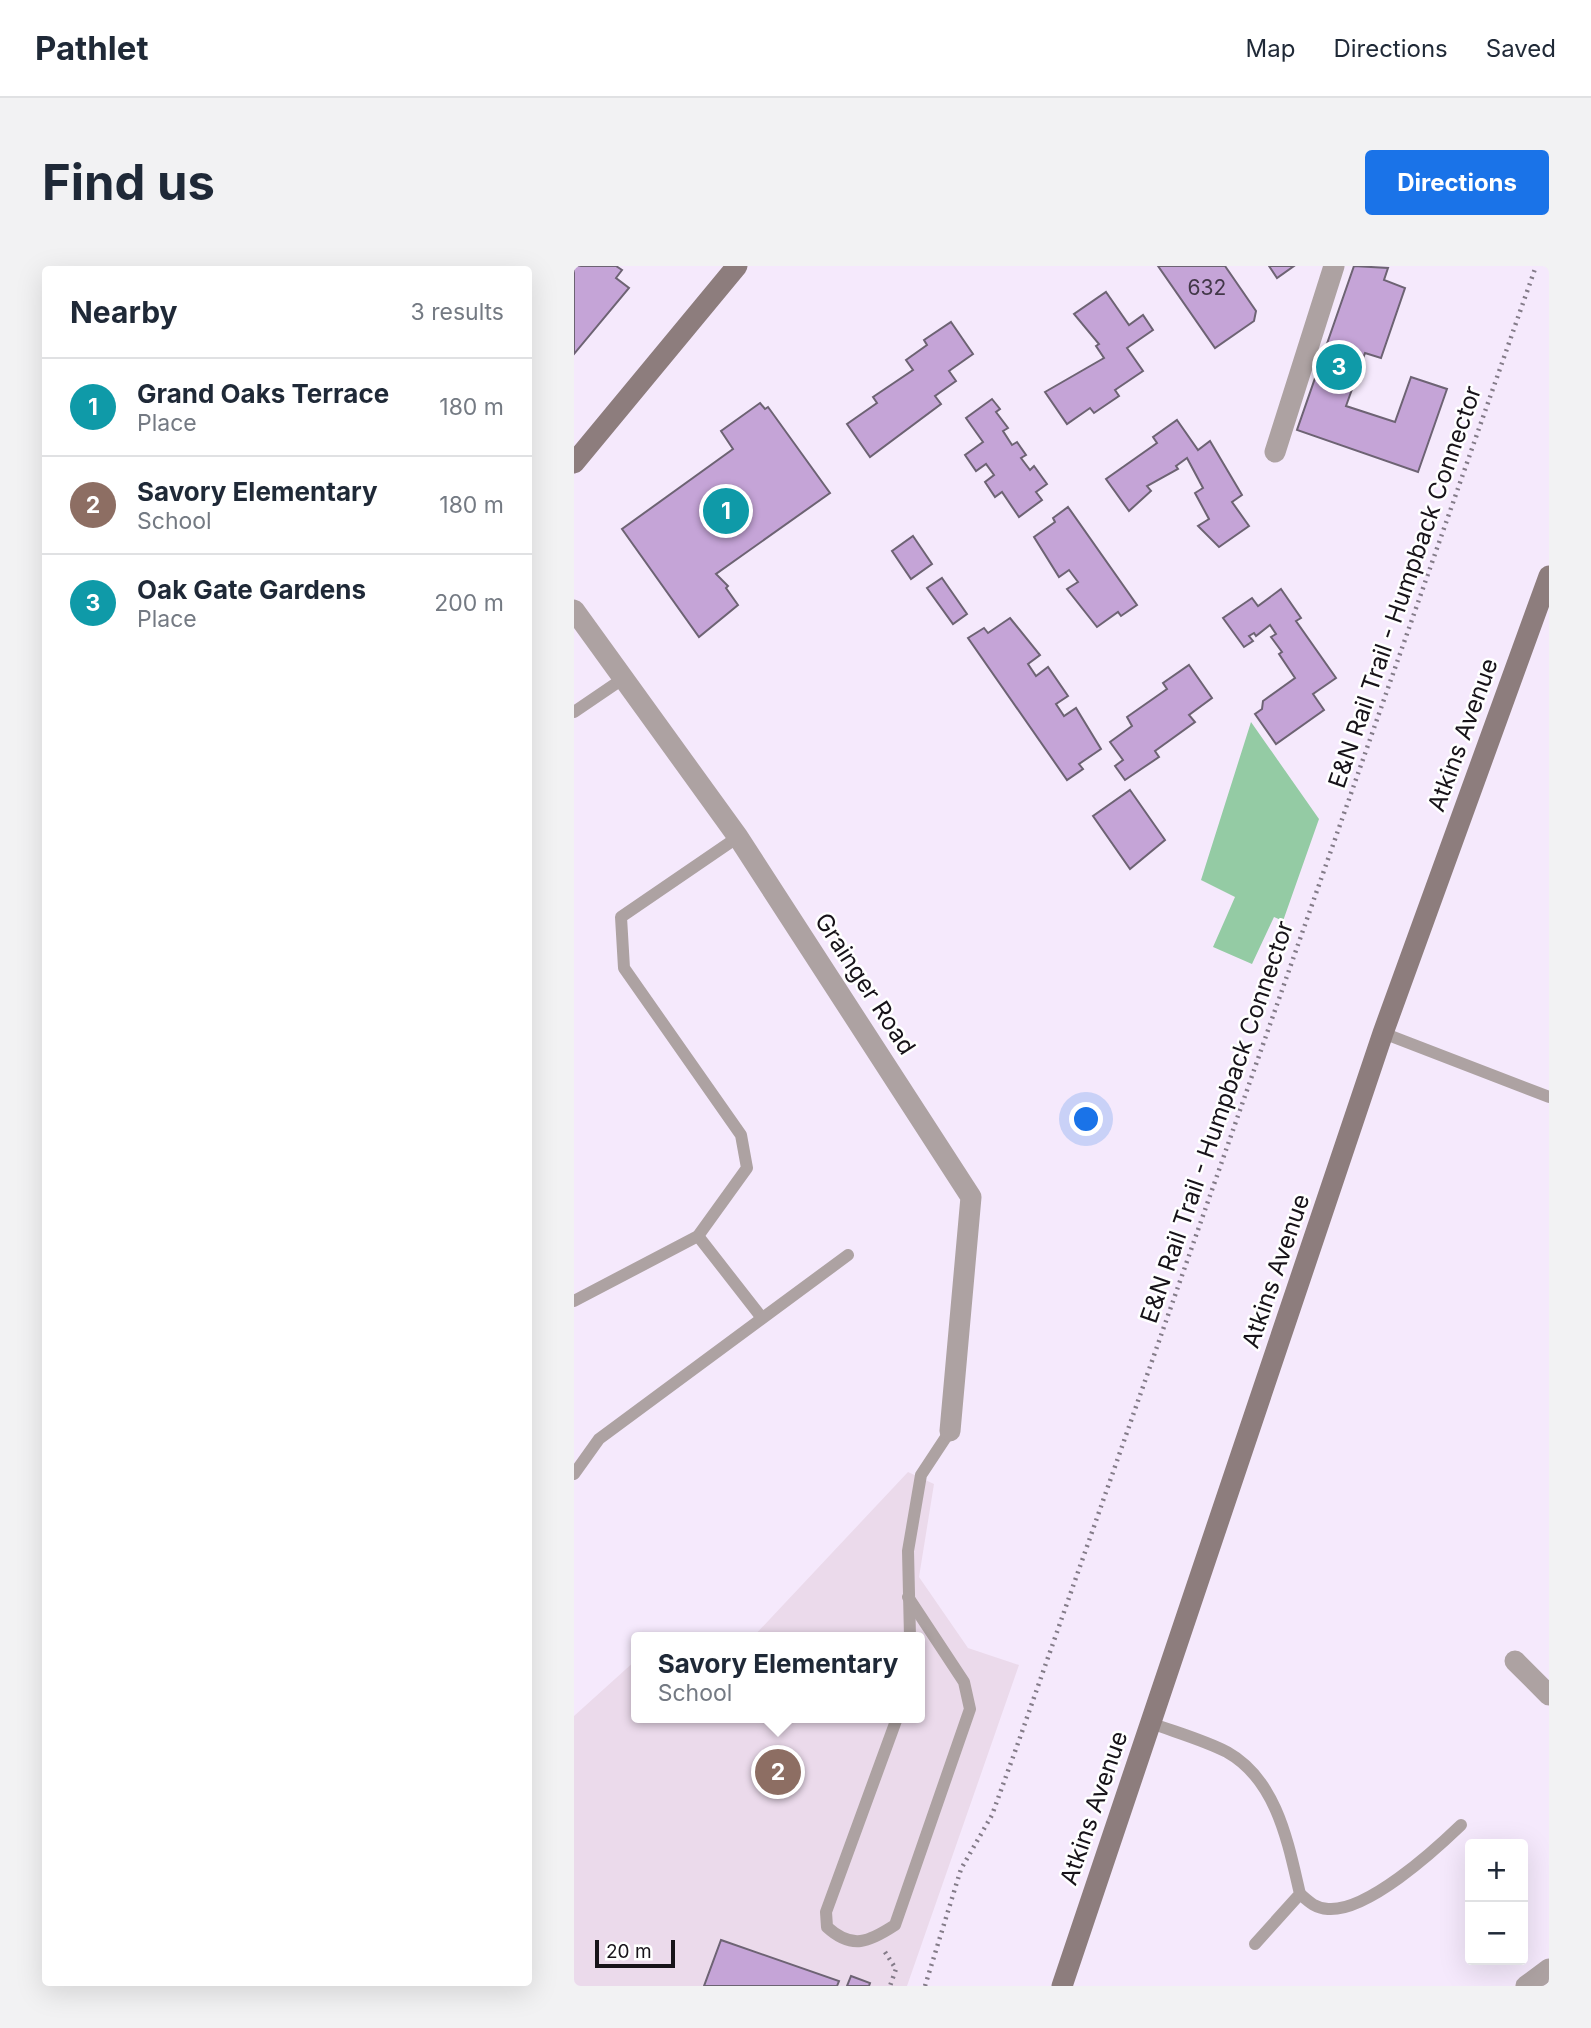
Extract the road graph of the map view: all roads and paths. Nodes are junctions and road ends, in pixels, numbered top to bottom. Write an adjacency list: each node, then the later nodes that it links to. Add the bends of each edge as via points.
1 (737, 266): 5 (street)
2 (1335, 266): 4 (street)
3 (1536, 266): 32 (path, E&N Rail Trail - Humpback Connector, via 1017,1746 984,1834 961,1868)
4 (1275, 452)
5 (574, 463)
6 (1549, 576): 8 (street, Atkins Avenue)
7 (574, 610): 9 (street, Grainger Road)
8 (1543, 610): 12 (street, Atkins Avenue)
9 (624, 678): 10 (lane); 11 (street, Grainger Road)
10 (574, 712)
11 (738, 837): 14 (lane, via 621,916 624,968 741,1135 747,1168); 18 (street, Grainger Road, via 971,1197)
12 (1383, 1033): 13 (lane); 25 (street, Atkins Avenue)
13 (1549, 1097)
14 (698, 1236): 16 (lane); 17 (lane)
15 (848, 1255): 17 (lane)
16 (574, 1301)
17 (762, 1318): 19 (lane, via 599,1439)
18 (950, 1431): 20 (lane, via 921,1475 908,1551)
19 (574, 1474)
20 (908, 1597): 21 (lane); 28 (lane, via 964,1682 970,1709 895,1925)
21 (910, 1632)
22 (1515, 1661): 23 (street)
23 (1549, 1695)
24 (895, 1723): 28 (lane, via 826,1912 827,1927 840,1939 857,1942)
25 (1151, 1723): 27 (lane, via 1228,1753 1255,1775 1273,1802); 33 (street, Atkins Avenue)
26 (1461, 1825): 27 (lane, via 1425,1860 1356,1902 1331,1910 1314,1907)
27 (1300, 1894): 29 (lane)
28 (876, 1937): 31 (path, via 896,1969)
29 (1255, 1944)
30 (1549, 1969): 34 (street)
31 (890, 1986)
32 (925, 1986)
33 (1062, 1986)
34 (1525, 1986)

